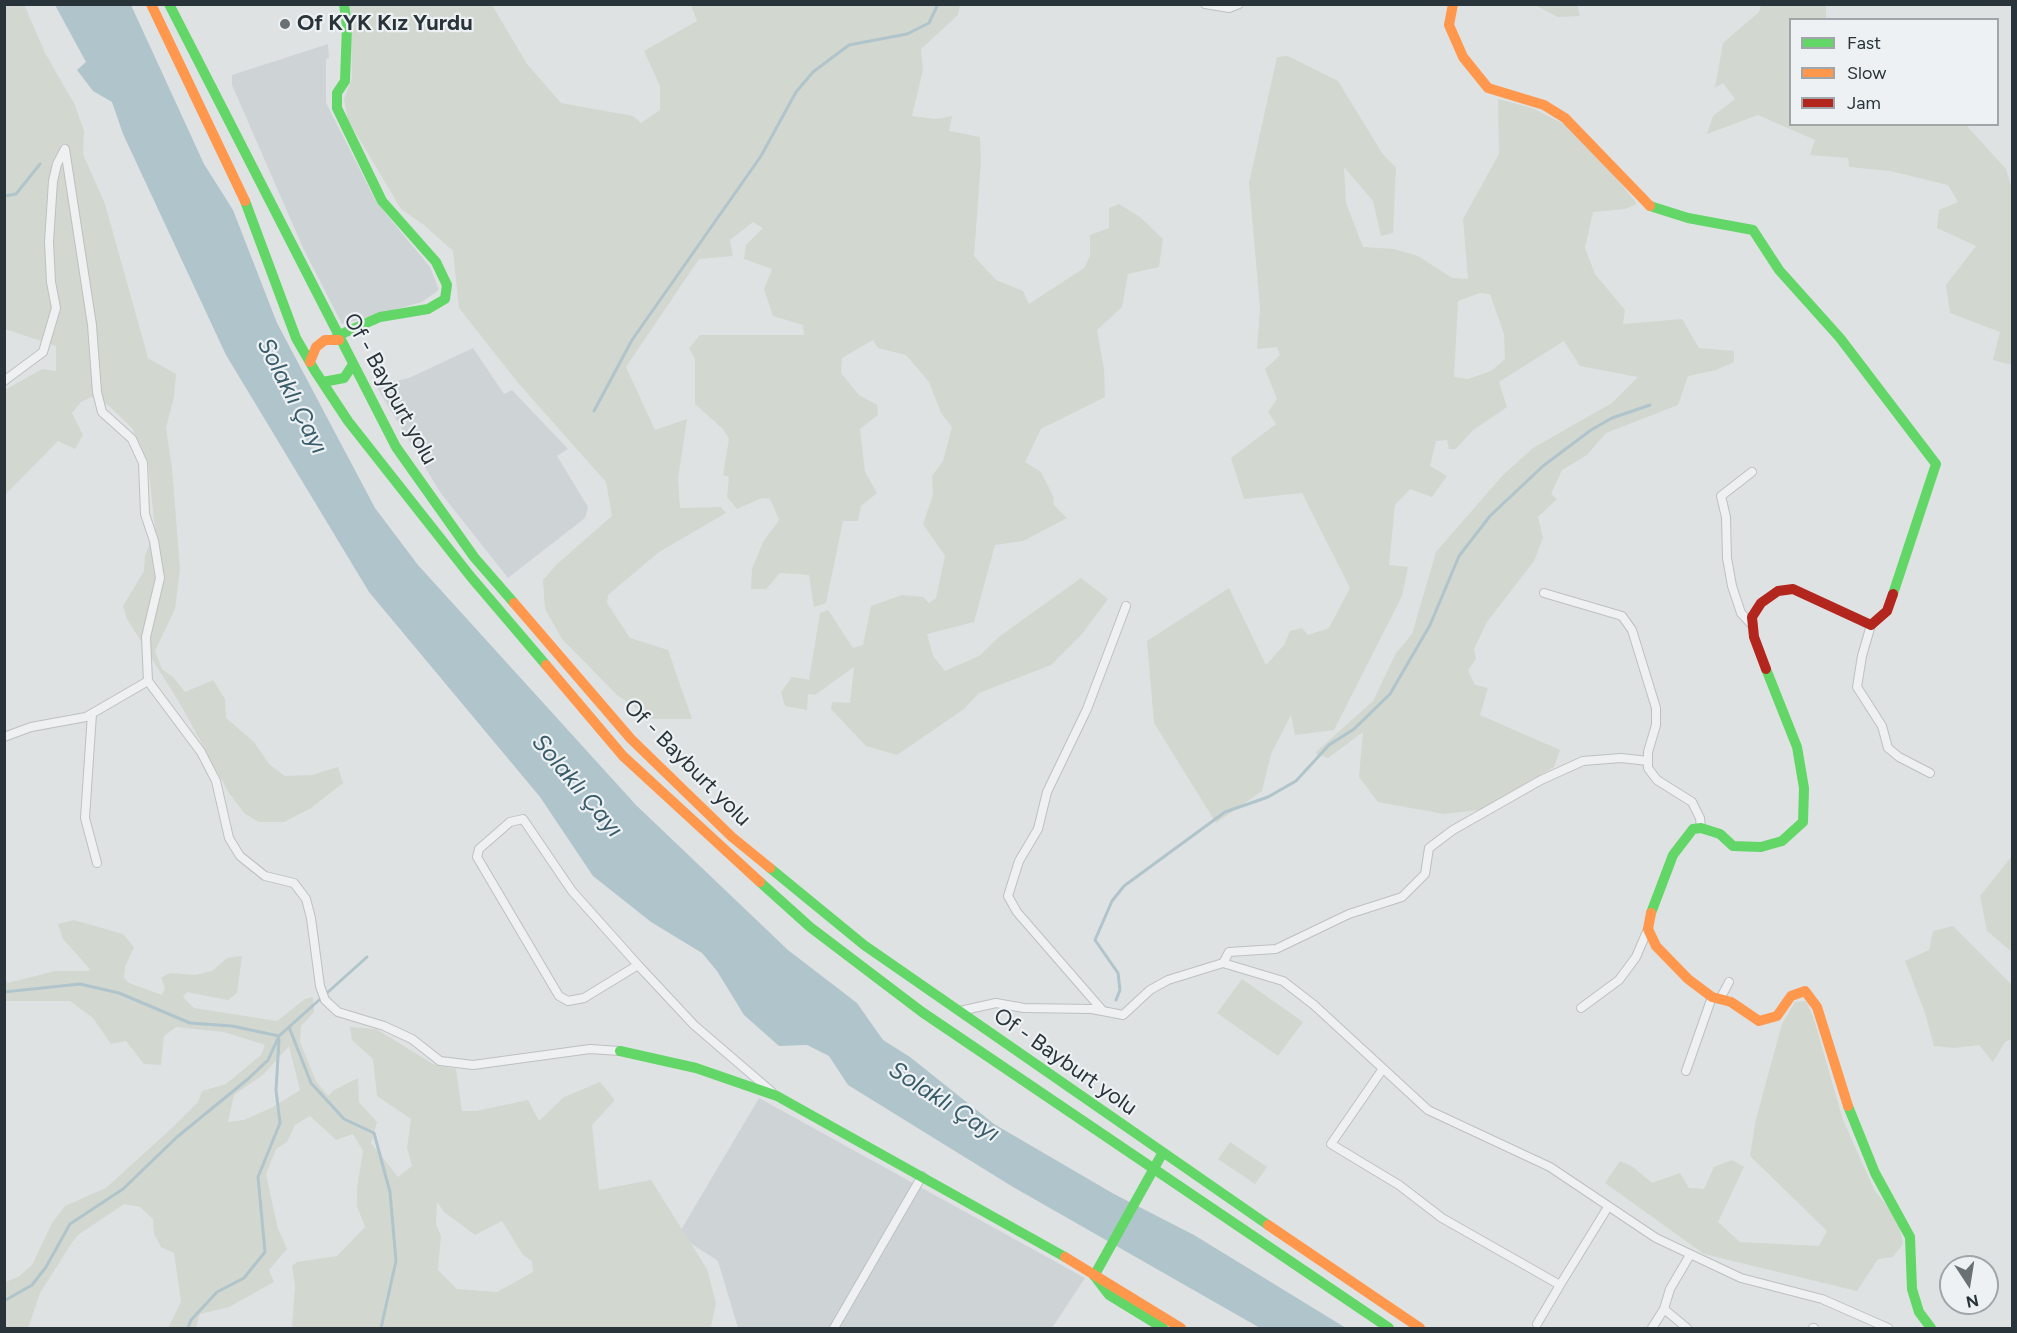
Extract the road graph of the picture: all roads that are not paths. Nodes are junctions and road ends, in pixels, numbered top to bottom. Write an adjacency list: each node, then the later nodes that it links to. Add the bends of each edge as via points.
1 (151, 4): 8 (main road, Of - Bayburt yolu, via 242,193 296,338)
2 (169, 4): 7 (main road, Of - Bayburt yolu)
3 (344, 4): 7 (main road, via 345,81 337,93 337,108 382,201 436,262 447,285 445,299 428,309 380,317)
4 (1205, 4): 5 (street, via 1228,8)
5 (1239, 4)
6 (1453, 4): 15 (main road, via 1449,25 1462,57 1488,88 1544,105 1565,118 1649,206 1753,230 1779,270 1847,346 1936,464 1887,611)
7 (338, 338): 8 (main road, via 325,340 316,347); 9 (main road, Of - Bayburt yolu)
8 (310, 362): 11 (main road, Of - Bayburt yolu)
9 (352, 366): 11 (main road, via 344,378); 30 (main road, Of - Bayburt yolu, via 396,447 474,557 631,739 732,837 864,945)
10 (4, 381): 17 (street, via 43,352 56,308 49,242 53,181 65,149 92,325 97,392 102,412 132,439 143,463 145,514 160,578 146,637)
11 (323, 382): 37 (main road, Of - Bayburt yolu, via 348,421 471,577 623,756 810,927 903,998)
12 (1752, 472): 16 (street, via 1721,496 1732,586 1741,614)
13 (1544, 593): 20 (street, via 1622,616 1632,630 1656,708)
14 (1126, 606): 31 (street, via 1087,709 1047,792 1038,829 1019,861 1008,896 1017,912)
15 (1871, 625): 16 (main road, via 1793,589 1778,591 1761,603 1752,617); 21 (street, via 1857,687 1882,726 1888,748)
16 (1753, 626): 22 (main road, via 1797,747 1804,788 1803,822 1782,841 1761,847 1733,846 1720,834)
17 (148, 681): 18 (street); 32 (street, via 201,752 216,781 229,838 240,856 265,876 294,883 306,899 320,986 325,1000 338,1012 412,1039 440,1061 473,1065 590,1049)
18 (92, 714): 19 (street); 23 (street, via 85,818)
19 (4, 737)
20 (1648, 761): 22 (street, via 1657,780 1692,802); 25 (street, via 1583,761 1541,780 1429,848 1425,874 1402,897 1349,915 1276,949 1228,952)
21 (1930, 773)
22 (1701, 828): 24 (main road, via 1693,829 1673,855 1653,903)
23 (97, 863)
24 (1648, 929): 28 (main road, via 1656,946 1688,979); 29 (street, via 1619,980)
25 (1223, 963): 31 (street, via 1168,980 1150,990 1123,1015); 33 (street, via 1283,981)
26 (638, 965): 26 (street, via 572,891 522,819 510,822 479,849 477,857 559,996 568,1001 584,998); 35 (street, via 694,1025)
27 (1729, 982): 28 (street)
28 (1716, 998): 34 (street); 53 (main road, via 1731,1002 1759,1021 1777,1016 1791,996 1805,991 1817,1007 1854,1126 1910,1237 1912,1289 1919,1312)
29 (1581, 1008)
30 (958, 1011): 31 (street, via 996,1003); 36 (main road, Of - Bayburt yolu)
31 (1103, 1011)
32 (620, 1051): 35 (main road, via 696,1068)
33 (1382, 1070): 39 (street, via 1428,1110 1550,1167); 42 (street, via 1331,1144 1399,1185 1442,1218)
34 (1686, 1071)
35 (777, 1096): 38 (main road)
36 (1162, 1154): 37 (main road); 49 (main road, Of - Bayburt yolu)
37 (1150, 1172): 41 (main road); 48 (main road, Of - Bayburt yolu)
38 (922, 1176): 41 (main road); 45 (street)
39 (1608, 1207): 40 (street); 42 (street)
40 (1690, 1256): 43 (street, via 1670,1289); 52 (street, via 1741,1278 1822,1299)
41 (1094, 1276): 46 (main road, via 1109,1295); 47 (main road)
42 (1560, 1285): 44 (street)
43 (1664, 1309): 50 (street); 51 (street)
44 (1537, 1324)
45 (834, 1329)
46 (1163, 1329)
47 (1181, 1329)
48 (1389, 1329)
49 (1420, 1329)
50 (1652, 1329)
51 (1687, 1329)
52 (1888, 1329)
53 (1931, 1329)

